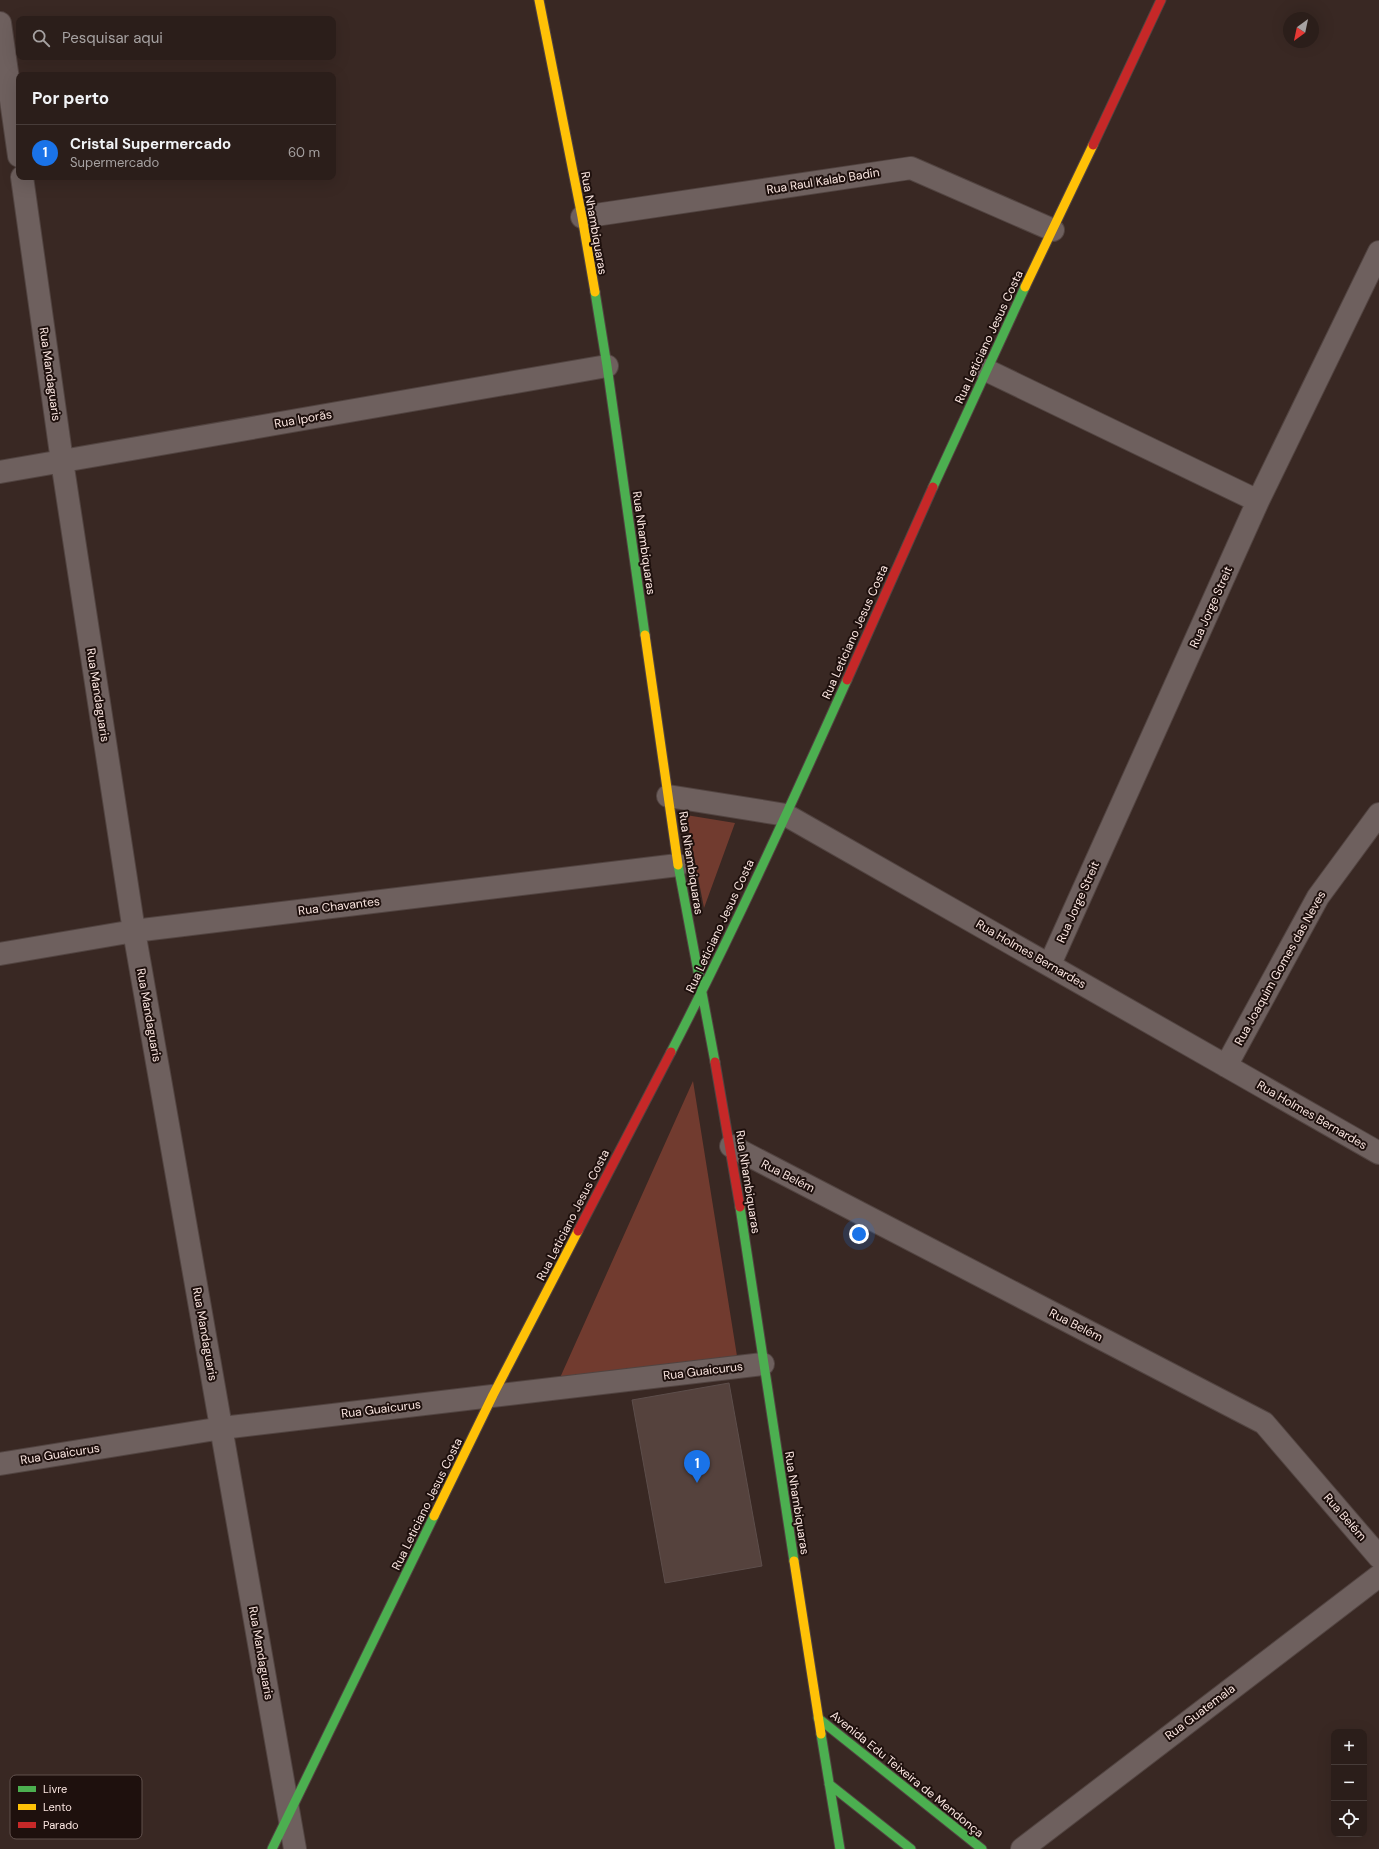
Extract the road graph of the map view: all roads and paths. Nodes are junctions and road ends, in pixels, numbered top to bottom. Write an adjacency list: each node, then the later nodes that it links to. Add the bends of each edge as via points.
1 (540, 0): 6 (street, Rua Nhambiquaras)
2 (1161, 0): 7 (street, Rua Leticiano Jesus Costa)
3 (0, 23): 4 (street)
4 (16, 135)
5 (22, 180): 11 (street, Rua Mandaguaris)
6 (582, 218): 7 (street, Rua Raul Kalab Badin, via 911,168); 9 (street, Rua Nhambiquaras)
7 (1053, 230): 10 (street, Rua Leticiano Jesus Costa)
8 (1379, 252): 13 (street, Rua Jorge Streit)
9 (607, 366): 11 (street, Rua Iporãs); 14 (street, Rua Nhambiquaras)
10 (986, 370): 13 (street); 16 (street, Rua Leticiano Jesus Costa)
11 (62, 461): 12 (street, Rua Iporãs); 18 (street, Rua Mandaguaris)
12 (0, 472)
13 (1258, 501): 20 (street, Rua Jorge Streit)
14 (668, 796): 16 (street, Rua Holmes Bernardes); 17 (street, Rua Nhambiquaras)
15 (1379, 814): 22 (street, Rua Joaquim Gomes das Neves, via 1318,897)
16 (786, 815): 20 (street, Rua Holmes Bernardes); 21 (street, Rua Leticiano Jesus Costa)
17 (678, 865): 18 (street, Rua Chavantes); 21 (street, Rua Nhambiquaras)
18 (134, 931): 19 (street, Rua Chavantes); 27 (street, Rua Mandaguaris)
19 (0, 954)
20 (1050, 964): 22 (street, Rua Holmes Bernardes)
21 (702, 992): 23 (street, Rua Nhambiquaras); 26 (street, Rua Leticiano Jesus Costa)
22 (1226, 1066): 24 (street, Rua Holmes Bernardes)
23 (731, 1146): 25 (street, Rua Nhambiquaras); 29 (street, Rua Belém, via 1264,1422)
24 (1379, 1153)
25 (763, 1364): 26 (street, Rua Guaicurus); 31 (street, Rua Nhambiquaras)
26 (493, 1395): 27 (street, Rua Guaicurus); 33 (street, Rua Leticiano Jesus Costa)
27 (222, 1428): 28 (street, Rua Guaicurus); 33 (street, Rua Mandaguaris)
28 (0, 1464)
29 (1379, 1557)
30 (1379, 1576): 39 (street, Rua Guatemala)
31 (818, 1718): 32 (street, Rua Nhambiquaras); 38 (street, Avenida Edu Teixeira de Mendonça)
32 (829, 1784): 36 (street, Rua Nhambiquaras); 37 (street)
33 (290, 1814): 34 (street, Rua Leticiano Jesus Costa); 35 (street, Rua Mandaguaris)
34 (272, 1849)
35 (296, 1849)
36 (840, 1849)
37 (911, 1849)
38 (982, 1849)
39 (1022, 1849)

